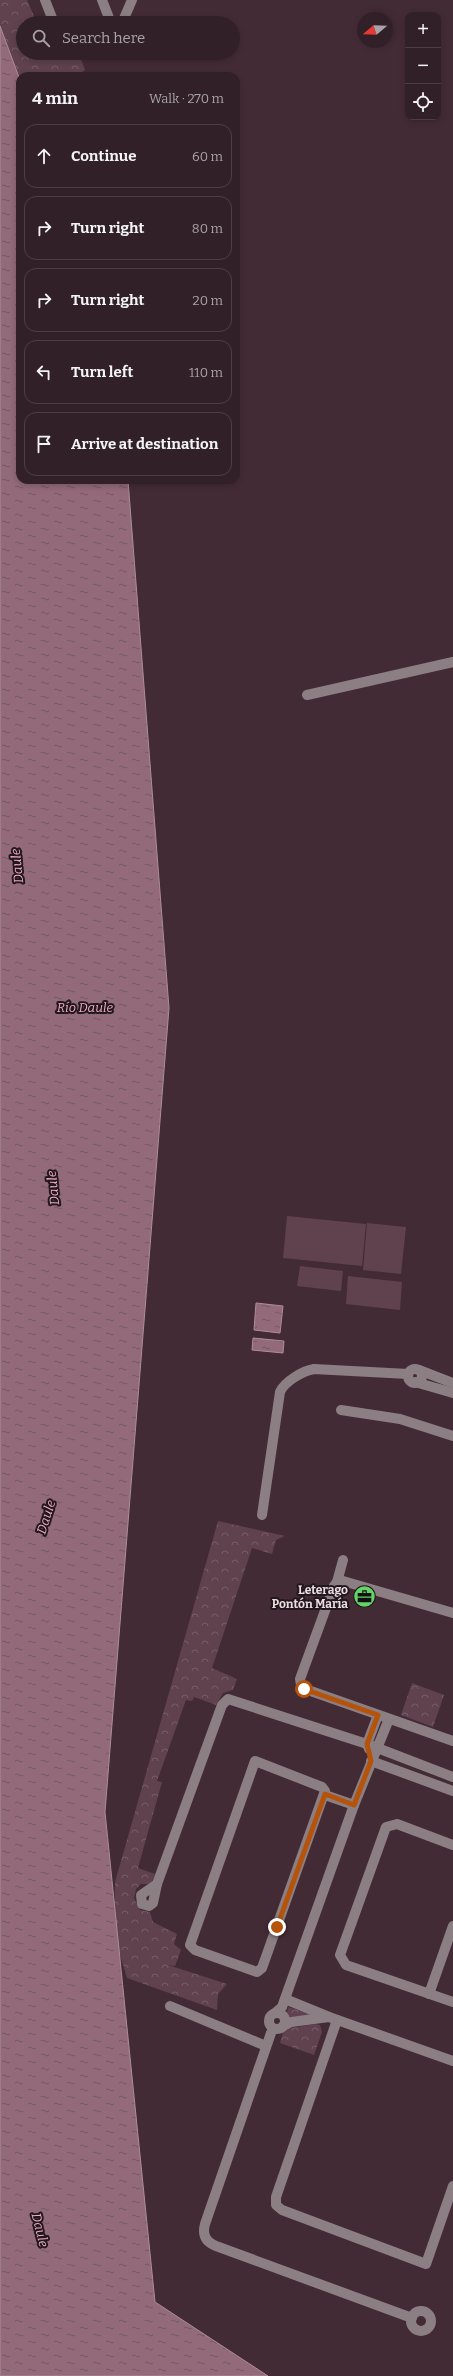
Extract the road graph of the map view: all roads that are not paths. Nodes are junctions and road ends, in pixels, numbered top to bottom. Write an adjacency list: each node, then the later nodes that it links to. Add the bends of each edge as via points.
1 (45, 0): 4 (street)
2 (102, 0): 5 (street)
3 (132, 0): 6 (street)
4 (51, 16)
5 (108, 16)
6 (125, 16)
7 (453, 662): 8 (street)
8 (307, 695)
9 (412, 1378): 10 (street, via 421,1378 419,1370); 11 (street); 14 (street, via 314,1369 304,1372 284,1386 280,1392)
10 (453, 1383)
11 (453, 1393)
12 (341, 1410): 13 (street, via 400,1419)
13 (453, 1436)
14 (262, 1515)
15 (343, 1560): 16 (street)
16 (337, 1582): 17 (street, via 343,1581); 18 (street, via 300,1685 304,1689)
17 (453, 1613)
18 (378, 1715): 19 (street); 21 (street)
19 (389, 1719): 20 (street); 21 (street)
20 (453, 1742)
21 (372, 1746): 22 (street); 23 (street); 28 (street, via 238,1701 225,1700)
22 (371, 1761): 24 (street); 26 (street)
23 (453, 1776)
24 (453, 1791)
25 (325, 1794): 25 (street, via 322,1787 255,1761 191,1942 192,1949 254,1972 261,1970); 26 (street)
26 (354, 1805): 33 (street)
27 (453, 1845): 30 (street, via 397,1824 386,1827 340,1952 341,1959 346,1965)
28 (157, 1884)
29 (453, 1926): 30 (street)
30 (429, 1994): 31 (street)
31 (453, 2002)
32 (170, 2006): 35 (street)
33 (278, 2019): 34 (street); 34 (street, via 291,2022); 35 (street)
34 (333, 2019): 36 (street); 37 (street, via 276,2197 276,2205 282,2210 426,2264)
35 (266, 2046): 38 (street, via 205,2224 206,2240 216,2246)
36 (453, 2061)
37 (453, 2186)
38 (412, 2318)

